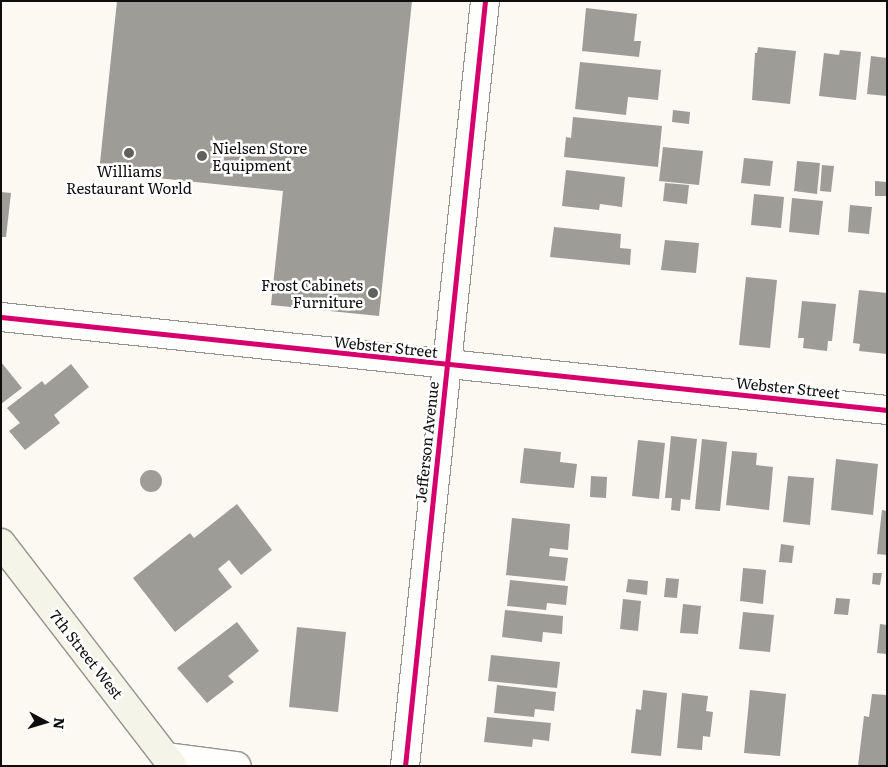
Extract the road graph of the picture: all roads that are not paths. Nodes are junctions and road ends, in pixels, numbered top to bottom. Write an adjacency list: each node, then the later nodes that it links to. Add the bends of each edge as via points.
1 (486, 1): 3 (street, Jefferson Avenue)
2 (1, 317): 3 (street, Webster Street)
3 (447, 366): 4 (street, Webster Street); 8 (street, Jefferson Avenue)
4 (887, 410)
5 (1, 543): 6 (main road, 7th Street West)
6 (169, 761): 7 (street)
7 (236, 766)
8 (405, 766)

